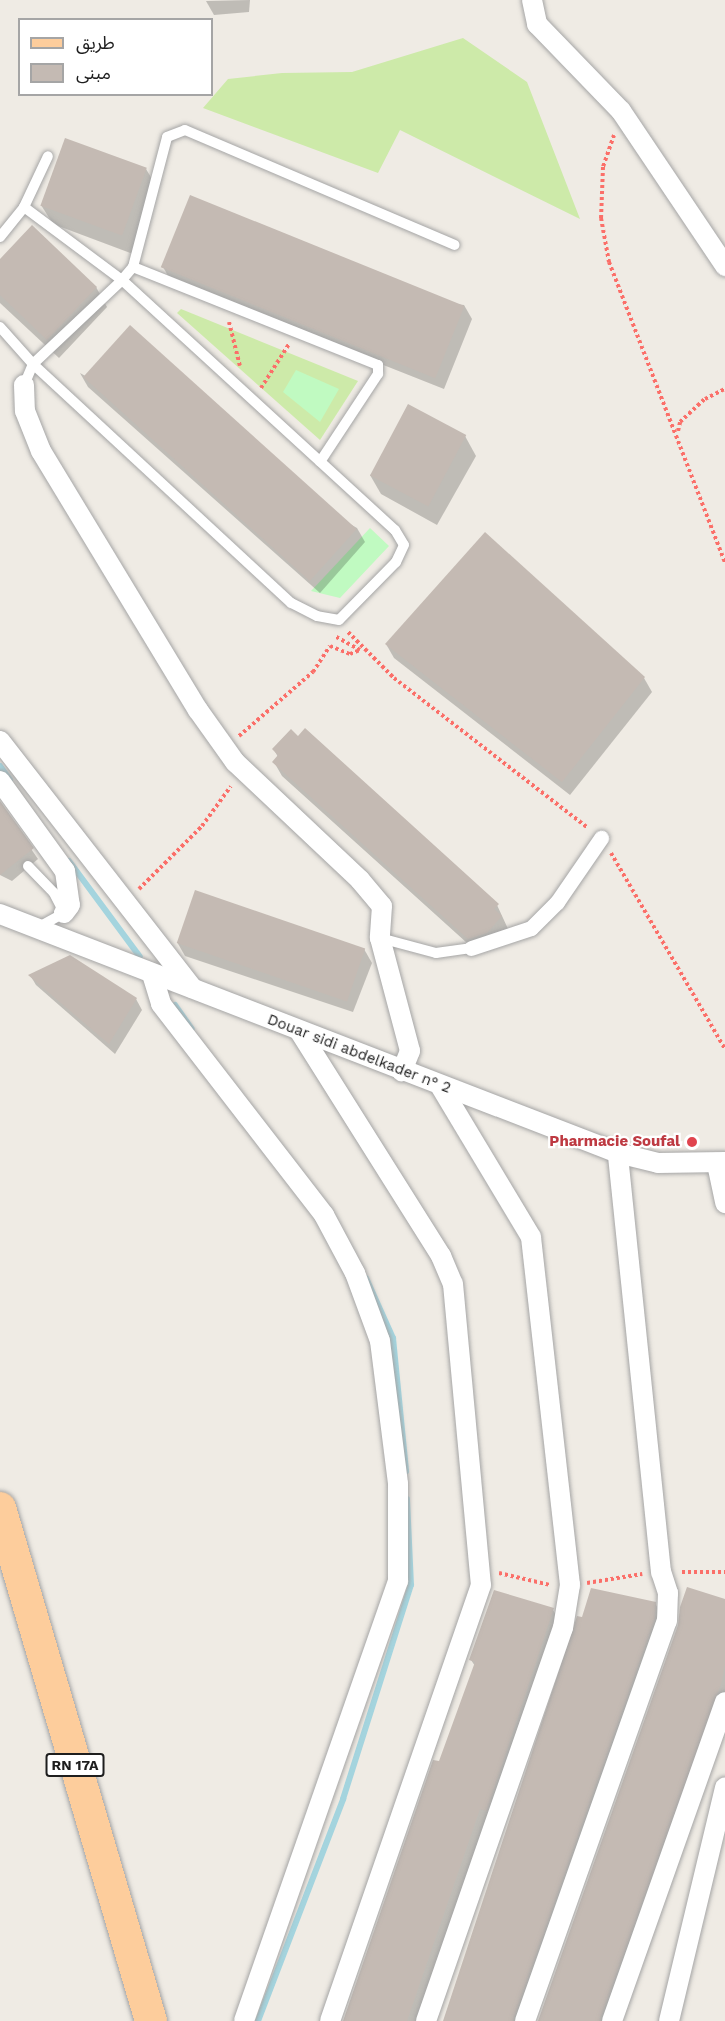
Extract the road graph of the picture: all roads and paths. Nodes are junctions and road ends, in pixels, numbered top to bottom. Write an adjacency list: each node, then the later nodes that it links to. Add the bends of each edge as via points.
1 (532, 0): 2 (street, via 537,24 555,48)
2 (621, 111): 7 (street); 18 (path, via 603,167 603,229 609,262)
3 (48, 156): 4 (lane)
4 (24, 207): 5 (lane); 9 (lane)
5 (0, 237)
6 (455, 245): 8 (lane, via 185,130 167,137)
7 (725, 266)
8 (133, 267): 9 (lane); 19 (lane, via 378,365 378,374)
9 (123, 280): 13 (lane); 19 (lane)
10 (229, 322): 14 (path)
11 (0, 327): 13 (lane)
12 (288, 345): 17 (path)
13 (33, 364): 15 (lane); 21 (lane, via 291,603 317,616)
14 (242, 377)
15 (24, 385): 24 (street, via 25,411 41,451 198,710)
16 (725, 389): 18 (path, via 705,399 680,422)
17 (259, 392)
18 (678, 433): 20 (path)
19 (320, 462): 21 (lane, via 395,530 404,545 396,562)
20 (725, 563)
21 (339, 620): 26 (path, via 394,678)
22 (332, 634): 24 (path, via 360,650 350,654 330,646 313,672 236,739)
23 (0, 741): 30 (street)
24 (235, 762): 30 (path, via 236,779 202,826 145,880 134,897); 32 (street, via 360,880 382,906)
25 (0, 781): 28 (street, via 65,871 70,905)
26 (601, 838): 33 (street, via 557,902 531,928); 37 (path)
27 (28, 866): 28 (lane, via 54,893)
28 (64, 913): 31 (lane)
29 (0, 914): 31 (street, Douar sidi abdelkader n° 2)
30 (140, 919): 35 (street)
31 (37, 928): 34 (street, Douar sidi abdelkader n° 2)
32 (381, 938): 33 (lane, via 436,953); 39 (street, via 410,1051)
33 (471, 948)
34 (152, 974): 35 (street, Douar sidi abdelkader n° 2); 52 (street, via 161,1004 324,1215 356,1273 380,1341 398,1484 398,1581)
35 (192, 988): 36 (street, Douar sidi abdelkader n° 2)
36 (300, 1032): 39 (street, Douar sidi abdelkader n° 2); 48 (street, via 441,1256 453,1284)
37 (723, 1042): 38 (path)
38 (725, 1049)
39 (402, 1071): 40 (street, Douar sidi abdelkader n° 2)
40 (441, 1087): 41 (street, Douar sidi abdelkader n° 2); 47 (street, via 531,1237)
41 (618, 1153): 42 (street, Douar sidi abdelkader n° 2, via 658,1162); 45 (street)
42 (721, 1163): 43 (street)
43 (725, 1203)
44 (0, 1508): 51 (main road, RN 17A)
45 (661, 1572): 46 (path); 47 (path); 55 (street, via 668,1593 667,1621)
46 (725, 1572)
47 (570, 1585): 48 (path, via 558,1587 494,1571); 54 (street, via 563,1628)
48 (481, 1586): 53 (street)
49 (725, 1702): 56 (street)
50 (725, 1788): 57 (street)
51 (151, 2021)
52 (244, 2021)
53 (330, 2021)
54 (426, 2021)
55 (525, 2021)
56 (612, 2021)
57 (669, 2021)

